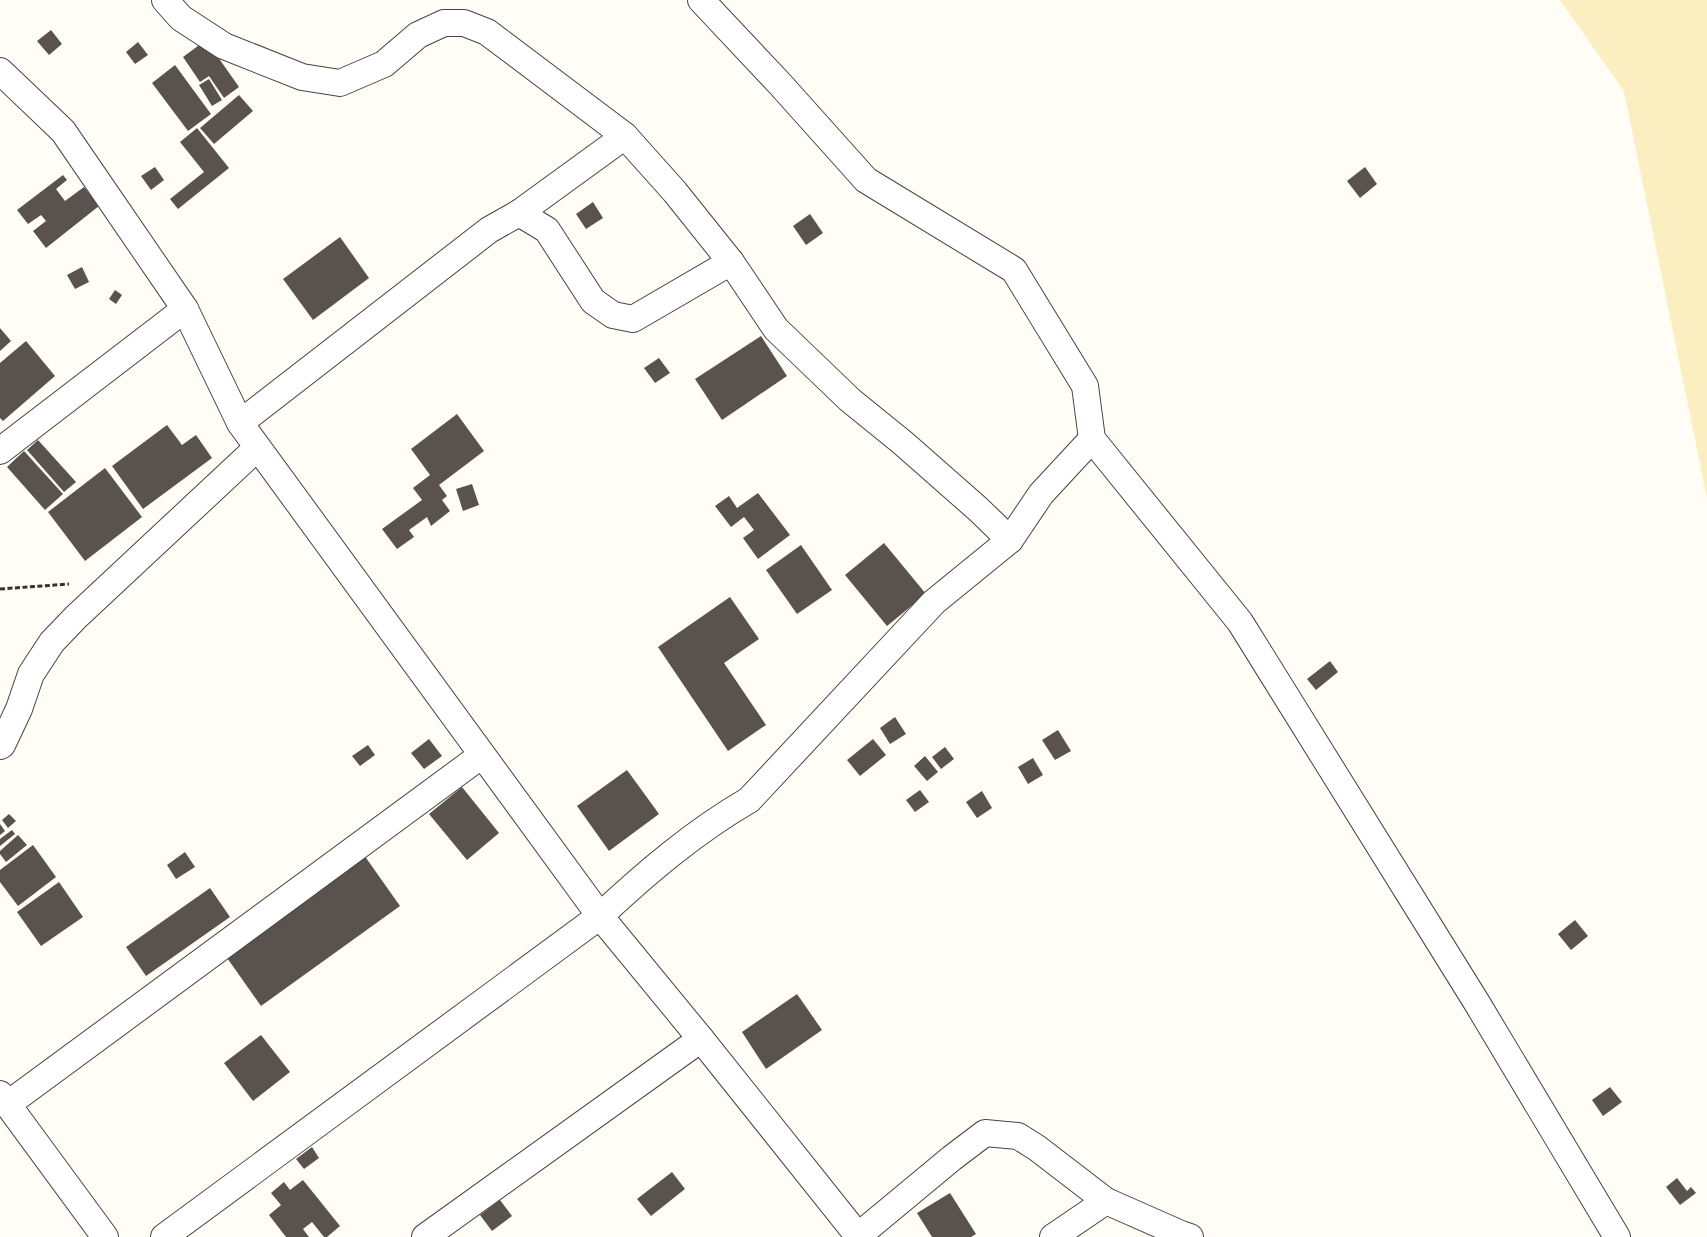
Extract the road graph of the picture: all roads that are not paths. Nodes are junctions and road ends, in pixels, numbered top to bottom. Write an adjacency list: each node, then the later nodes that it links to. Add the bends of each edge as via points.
1 (165, 0): 4 (street, via 182,18 224,46 302,78 340,83 384,64 418,35 444,23 464,23 487,32)
2 (701, 0): 9 (street, via 866,180 1014,270 1085,386)
3 (0, 71): 7 (street, via 63,131)
4 (625, 136): 5 (street); 6 (street)
5 (519, 213): 6 (street, via 547,230 593,301 613,314 633,319); 8 (street, via 489,230)
6 (731, 262): 12 (street, via 776,329 850,400)
7 (185, 309): 8 (street); 11 (street)
8 (240, 423): 10 (street)
9 (1092, 439): 12 (street, via 1041,494); 25 (street, via 1240,622)
10 (257, 448): 13 (street, via 52,642 31,674 19,709); 14 (street)
11 (0, 451)
12 (1010, 540): 15 (street, via 934,602 749,800 721,816 642,876)
13 (0, 746)
14 (482, 755): 15 (street); 17 (street)
15 (600, 916): 16 (street); 21 (street)
16 (701, 1039): 19 (street); 22 (street)
17 (4, 1099): 20 (street)
18 (1106, 1201): 19 (street, via 1018,1136 985,1133); 23 (street); 24 (street)
19 (859, 1236)
20 (105, 1237)
21 (164, 1237)
22 (426, 1237)
23 (1053, 1237)
24 (1190, 1237)
25 (1618, 1237)

